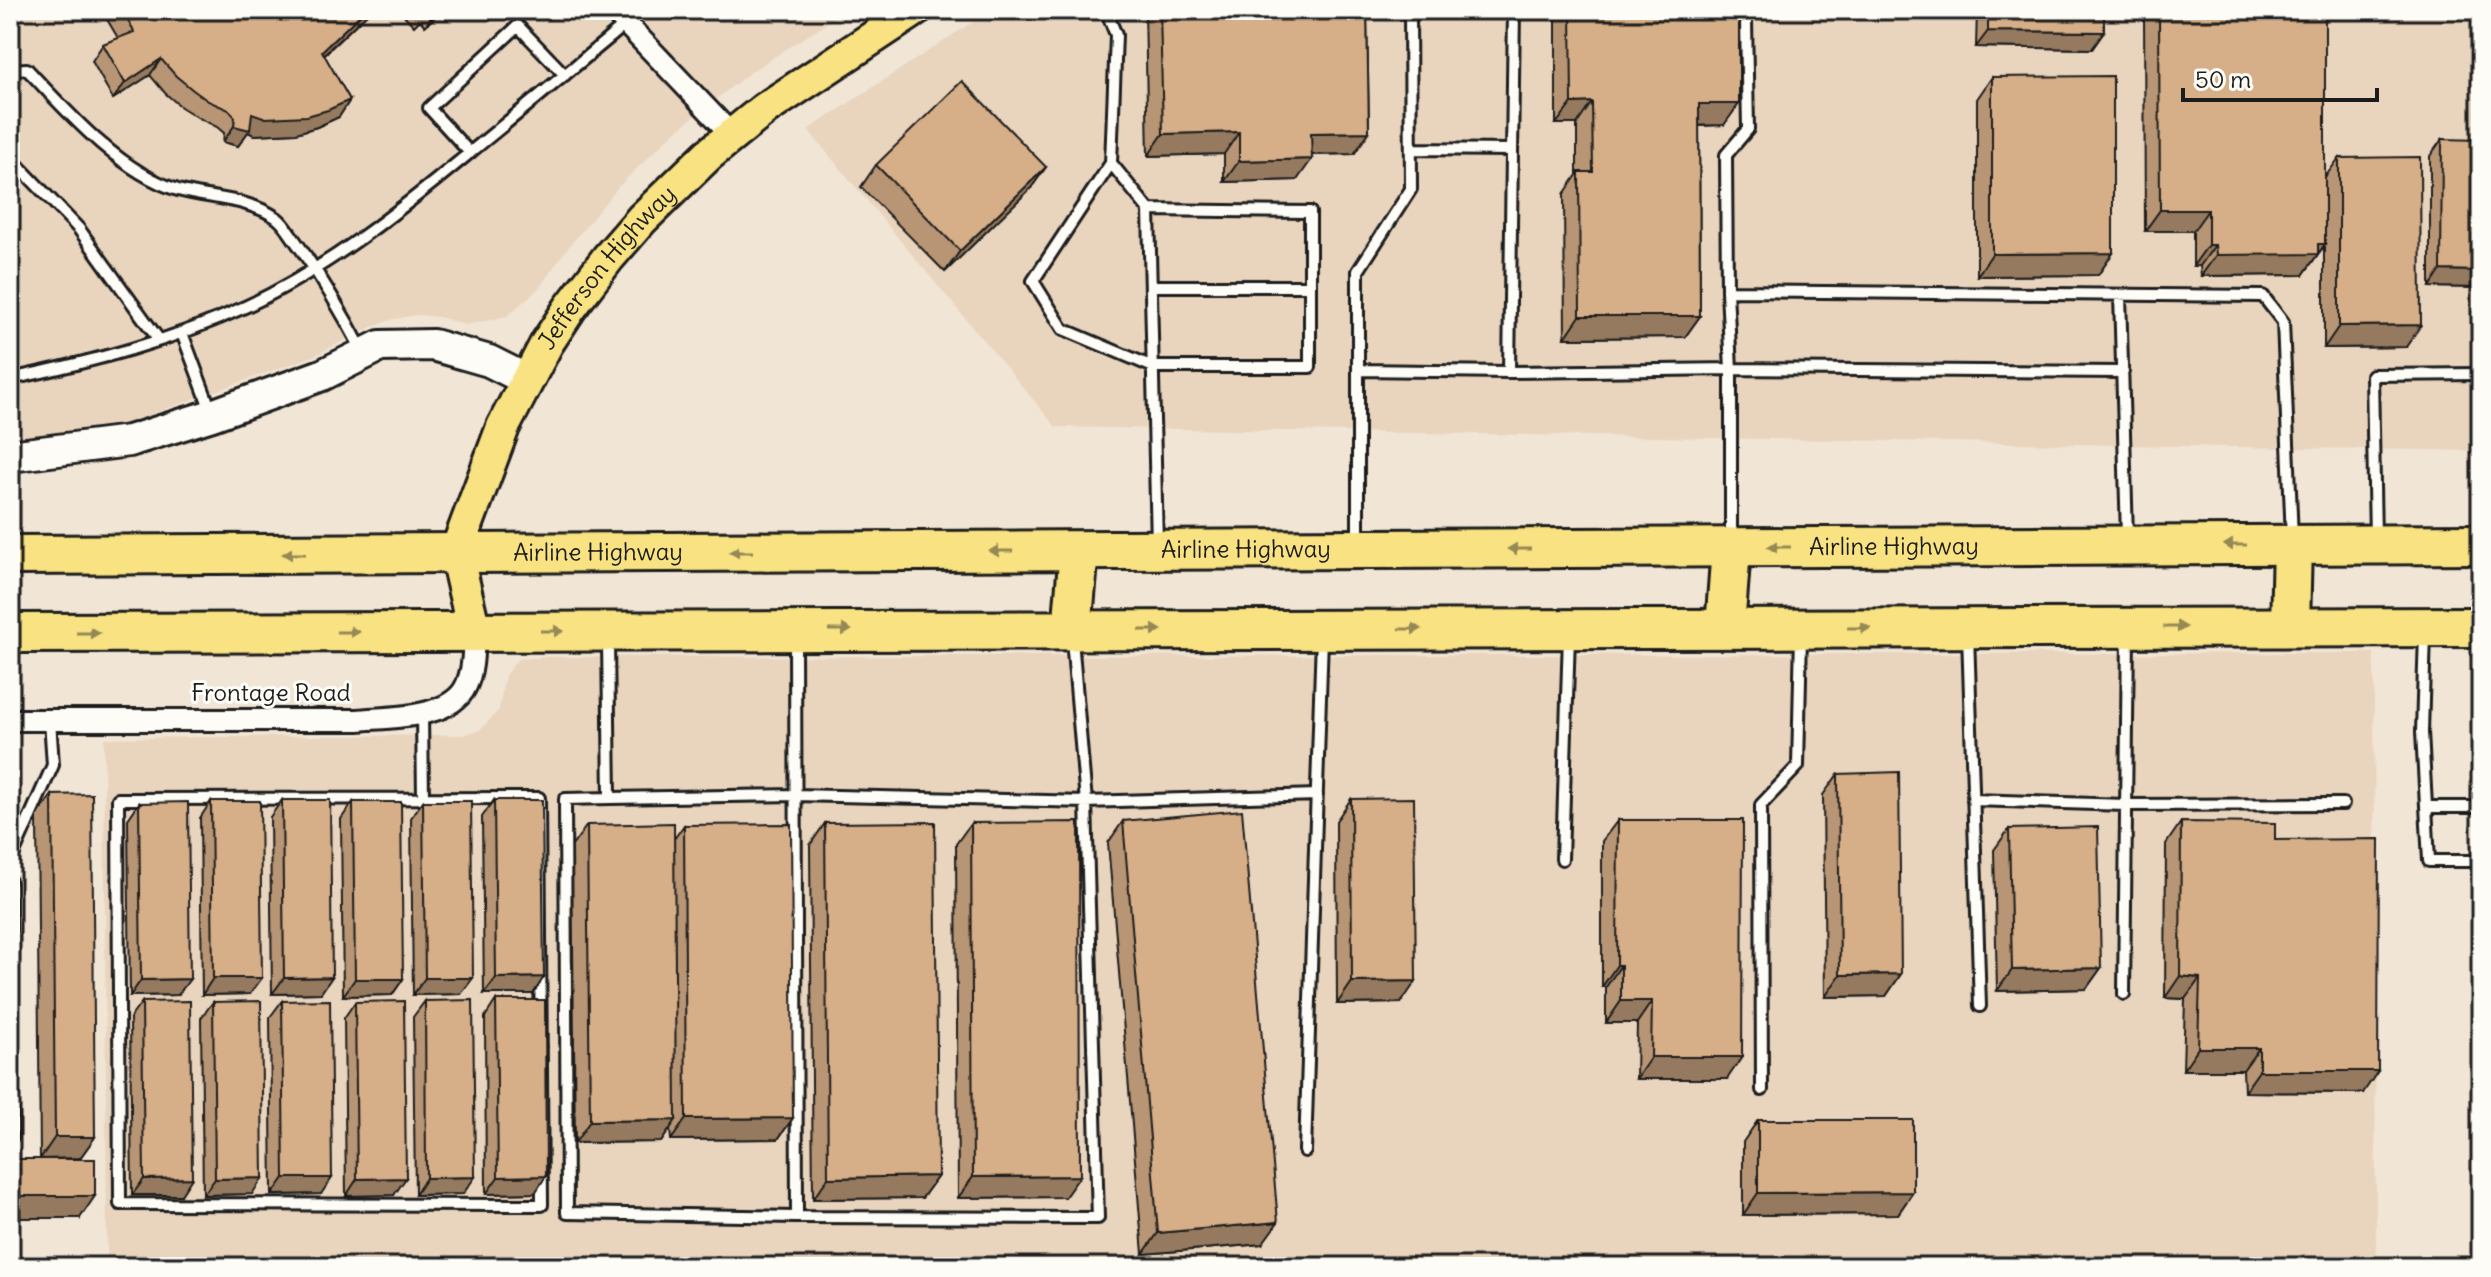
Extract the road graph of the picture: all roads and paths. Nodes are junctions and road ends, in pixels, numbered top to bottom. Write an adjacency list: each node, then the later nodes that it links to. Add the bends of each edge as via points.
1 (915, 10): 9 (main road, Jefferson Highway)
2 (1106, 10): 14 (lane, via 1116,35)
3 (1410, 10): 10 (lane)
4 (1514, 10): 11 (lane)
5 (1736, 10): 19 (lane, via 1746,20 1748,129 1726,155)
6 (620, 17): 8 (lane); 9 (street)
7 (10, 70): 16 (lane, via 27,69 107,148 148,176 176,189 260,207 280,220)
8 (565, 75): 12 (lane); 12 (lane, via 518,26 429,108)
9 (732, 135): 31 (main road, Jefferson Highway, via 673,187 608,258 570,308)
10 (1411, 149): 11 (lane); 26 (lane, via 1411,189 1358,271)
11 (1512, 150): 27 (lane)
12 (470, 153): 16 (lane)
13 (10, 157): 22 (lane, via 79,229)
14 (1111, 163): 15 (lane); 24 (lane, via 1033,281 1063,329)
15 (1149, 210): 17 (lane); 18 (lane, via 1310,212)
16 (316, 269): 21 (lane); 23 (lane)
17 (1151, 286): 18 (lane); 24 (lane)
18 (1309, 286): 24 (lane, via 1310,367)
19 (1727, 291): 20 (lane); 25 (lane)
20 (2120, 295): 28 (lane); 35 (lane, via 2263,296 2283,322)
21 (182, 333): 22 (lane); 32 (lane)
22 (159, 340): 30 (lane)
23 (364, 354): 31 (street, via 380,346 433,345 489,361); 32 (street)
24 (1153, 367): 40 (lane)
25 (1731, 369): 27 (lane); 28 (lane); 38 (lane)
26 (1358, 370): 27 (lane); 39 (lane)
27 (1509, 372)
28 (2123, 372): 37 (lane)
29 (2481, 374): 36 (lane, via 2372,375)
30 (10, 379)
31 (527, 380): 42 (main road, Jefferson Highway, via 503,427)
32 (212, 415): 33 (street, via 129,441)
33 (10, 456)
34 (2481, 544): 36 (highway, Airline Highway)
35 (2292, 545): 36 (highway, Airline Highway); 37 (highway, Airline Highway, one-way to 37); 45 (highway)
36 (2375, 545)
37 (2127, 546): 38 (highway, Airline Highway, one-way to 38)
38 (1731, 548): 39 (highway, Airline Highway, one-way to 39); 48 (highway)
39 (1358, 549): 40 (highway, Airline Highway)
40 (1157, 550): 41 (highway, Airline Highway)
41 (1079, 551): 42 (highway, Airline Highway, one-way to 42); 54 (highway)
42 (456, 553): 43 (highway, Airline Highway, one-way to 43); 55 (main road)
43 (10, 555)
44 (2128, 627): 45 (highway, one-way to 45); 50 (highway); 68 (lane)
45 (2290, 627): 46 (highway)
46 (2425, 627): 47 (highway); 69 (lane)
47 (2481, 627)
48 (1725, 628): 49 (highway); 52 (highway)
49 (1801, 628): 50 (highway, one-way to 50); 77 (lane, via 1798,766 1761,805)
50 (1967, 628): 65 (lane)
51 (1322, 629): 52 (highway, one-way to 52); 54 (highway, one-way to 51); 62 (lane)
52 (1569, 629): 71 (lane)
53 (795, 630): 54 (highway, one-way to 54); 56 (highway); 61 (lane)
54 (1072, 630): 66 (lane)
55 (474, 631): 56 (highway, one-way to 56); 57 (highway, one-way to 55); 58 (street, Frontage Road, via 466,688 454,702)
56 (608, 631): 64 (lane)
57 (10, 633)
58 (422, 713): 60 (street, Frontage Road, via 358,720); 63 (lane)
59 (10, 720): 60 (street, Frontage Road)
60 (50, 720): 73 (lane, via 53,765)
61 (795, 795): 64 (lane); 66 (lane); 80 (lane)
62 (1317, 795): 66 (lane); 79 (lane)
63 (423, 798): 63 (lane, via 118,799 120,1204 542,1205 539,798)
64 (610, 798): 80 (lane, via 565,799 567,1213)
65 (1973, 800): 68 (lane); 76 (lane)
66 (1086, 802): 80 (lane, via 1098,1218)
67 (2343, 804): 68 (lane)
68 (2126, 805): 75 (lane)
69 (2426, 807): 70 (lane); 72 (lane, via 2429,861)
70 (2481, 807)
71 (1562, 859)
72 (2481, 861)
73 (10, 862)
74 (10, 881): 78 (lane)
75 (2124, 994)
76 (1980, 1006)
77 (1762, 1090)
78 (10, 1137)
79 (1305, 1151)
80 (797, 1217)

